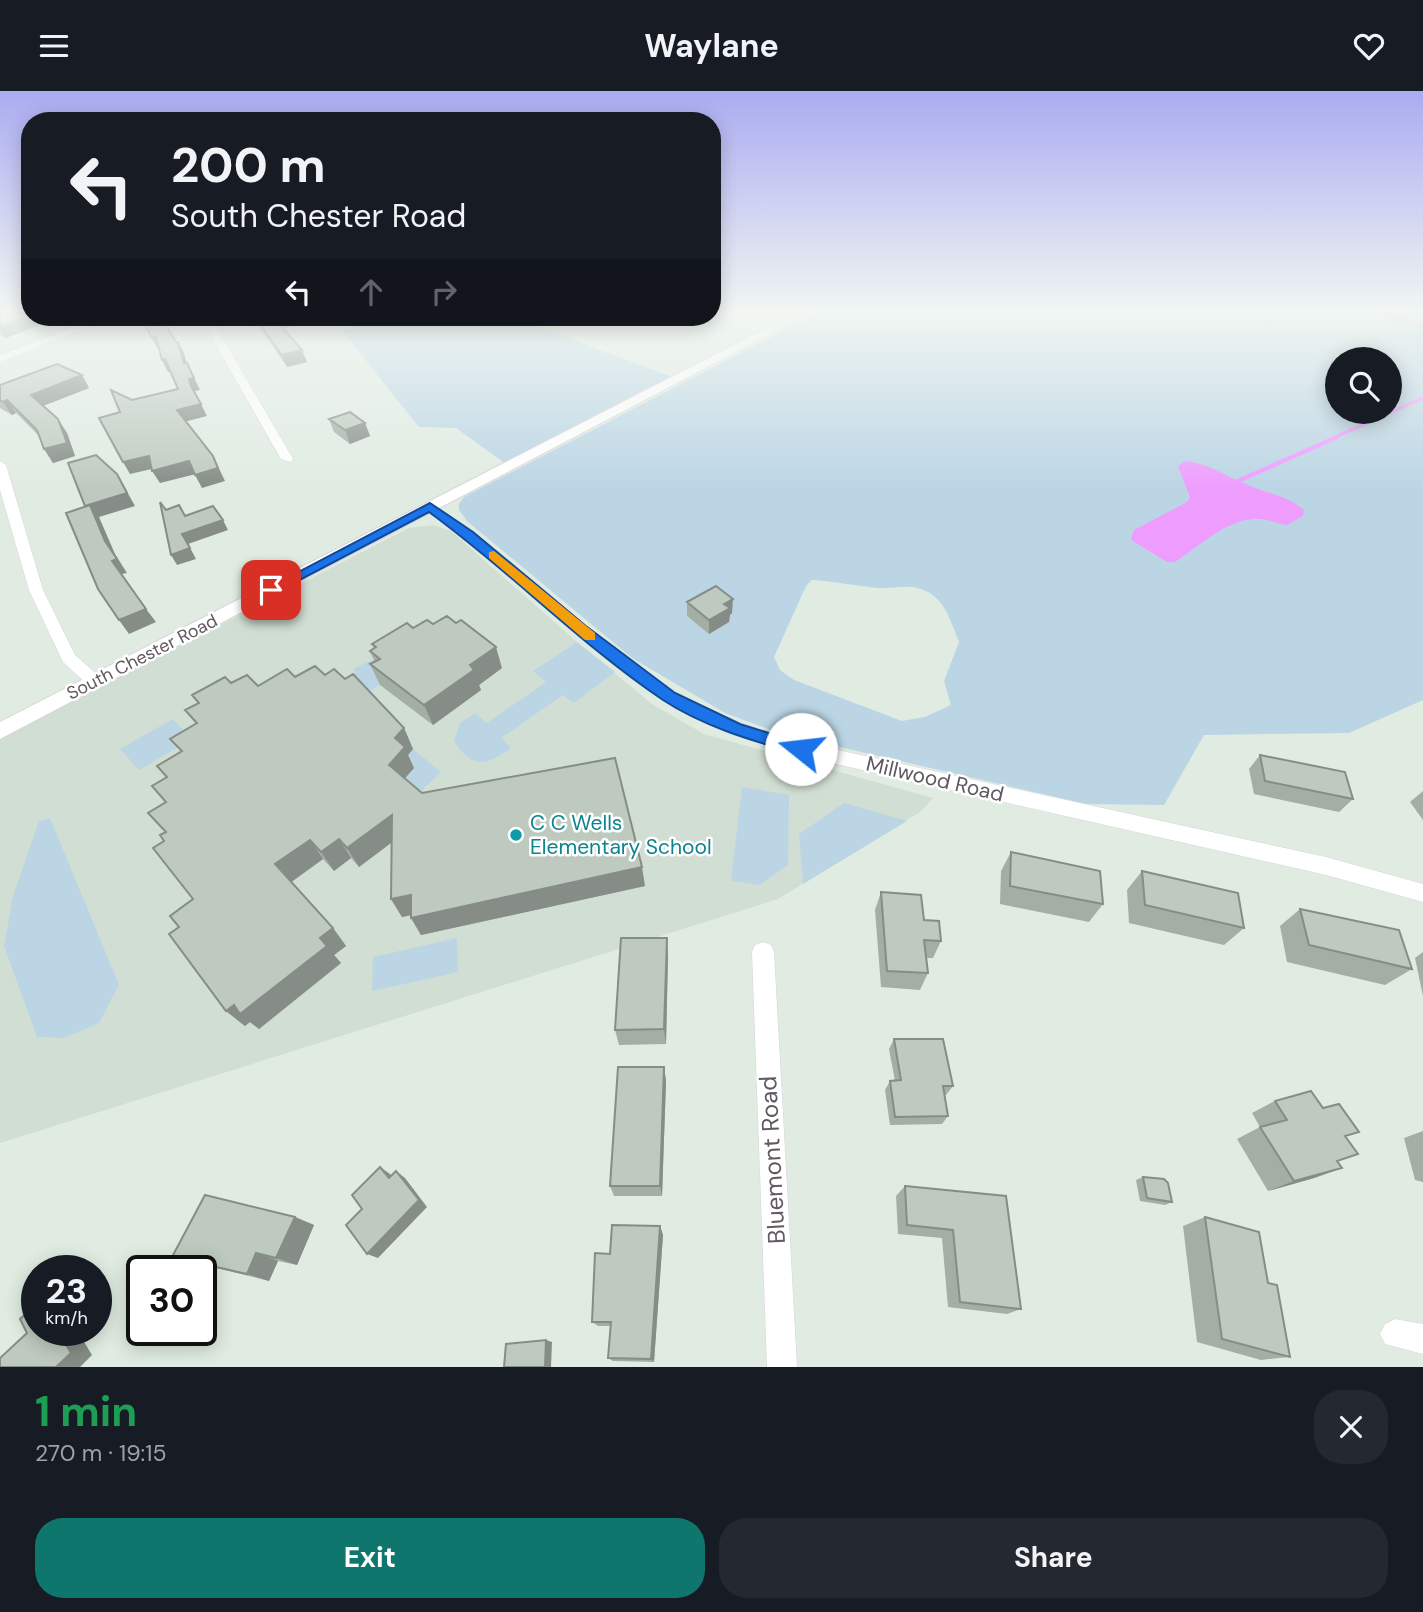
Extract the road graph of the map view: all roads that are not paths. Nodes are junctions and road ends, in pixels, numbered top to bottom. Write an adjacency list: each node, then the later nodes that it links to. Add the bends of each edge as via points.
1 (236, 372): 3 (street)
2 (691, 372): 5 (street, South Chester Road)
3 (287, 459)
4 (0, 465): 6 (street, via 36,590 69,659)
5 (430, 506): 6 (street, South Chester Road); 8 (street, Millwood Road, via 643,679 734,729 801,749 1326,866)
6 (95, 682): 7 (street, South Chester Road)
7 (0, 731)
8 (1423, 893)
9 (763, 952): 10 (street, Bluemont Road)
10 (782, 1367)

